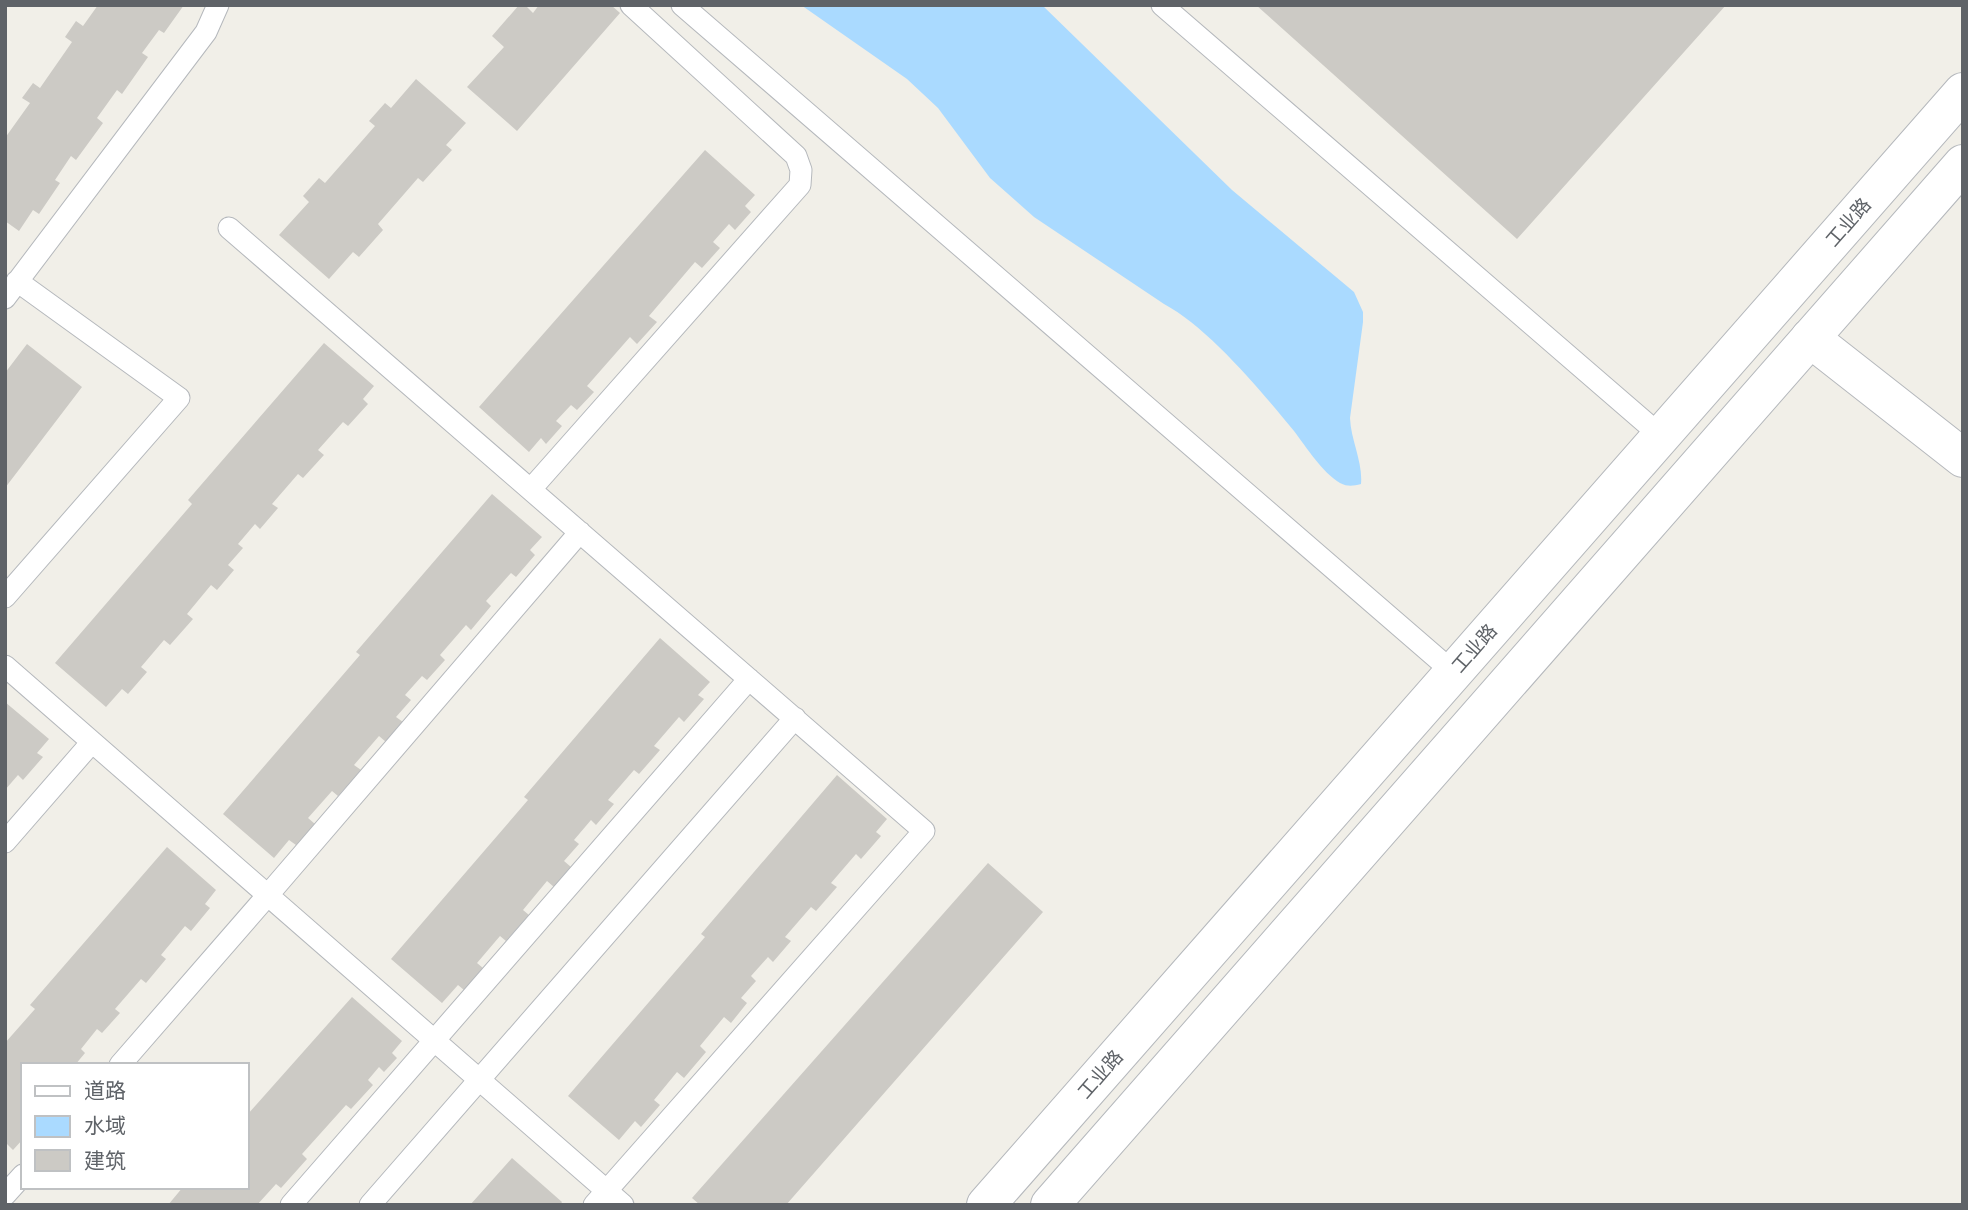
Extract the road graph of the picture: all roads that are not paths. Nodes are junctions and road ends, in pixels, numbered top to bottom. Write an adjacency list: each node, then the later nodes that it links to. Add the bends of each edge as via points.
1 (218, 5): 8 (lane, via 206,32)
2 (631, 5): 12 (lane, via 796,156 800,185)
3 (682, 5): 16 (lane)
4 (1162, 5): 10 (lane)
5 (1963, 92): 10 (street, 工业路)
6 (1963, 164): 9 (street)
7 (229, 228): 12 (lane)
8 (11, 289): 14 (lane, via 179,398)
9 (1810, 338): 11 (street); 32 (street)
10 (1661, 436): 16 (street, 工业路)
11 (1963, 458)
12 (531, 489): 13 (lane)
13 (580, 532): 17 (lane); 21 (lane)
14 (5, 597)
15 (5, 666): 19 (lane)
16 (1453, 672): 31 (street, 工业路)
17 (749, 679): 18 (lane); 22 (lane)
18 (794, 718): 24 (lane); 27 (lane, via 924,831)
19 (92, 742): 20 (lane); 21 (lane)
20 (5, 842)
21 (268, 897): 22 (lane); 23 (lane)
22 (434, 1040): 24 (lane); 28 (lane)
23 (122, 1063)
24 (480, 1079): 27 (lane); 29 (lane)
25 (21, 1177): 26 (lane)
26 (5, 1195)
27 (601, 1197): 30 (lane)
28 (291, 1205)
29 (370, 1205)
30 (623, 1205)
31 (986, 1205)
32 (1050, 1205)

